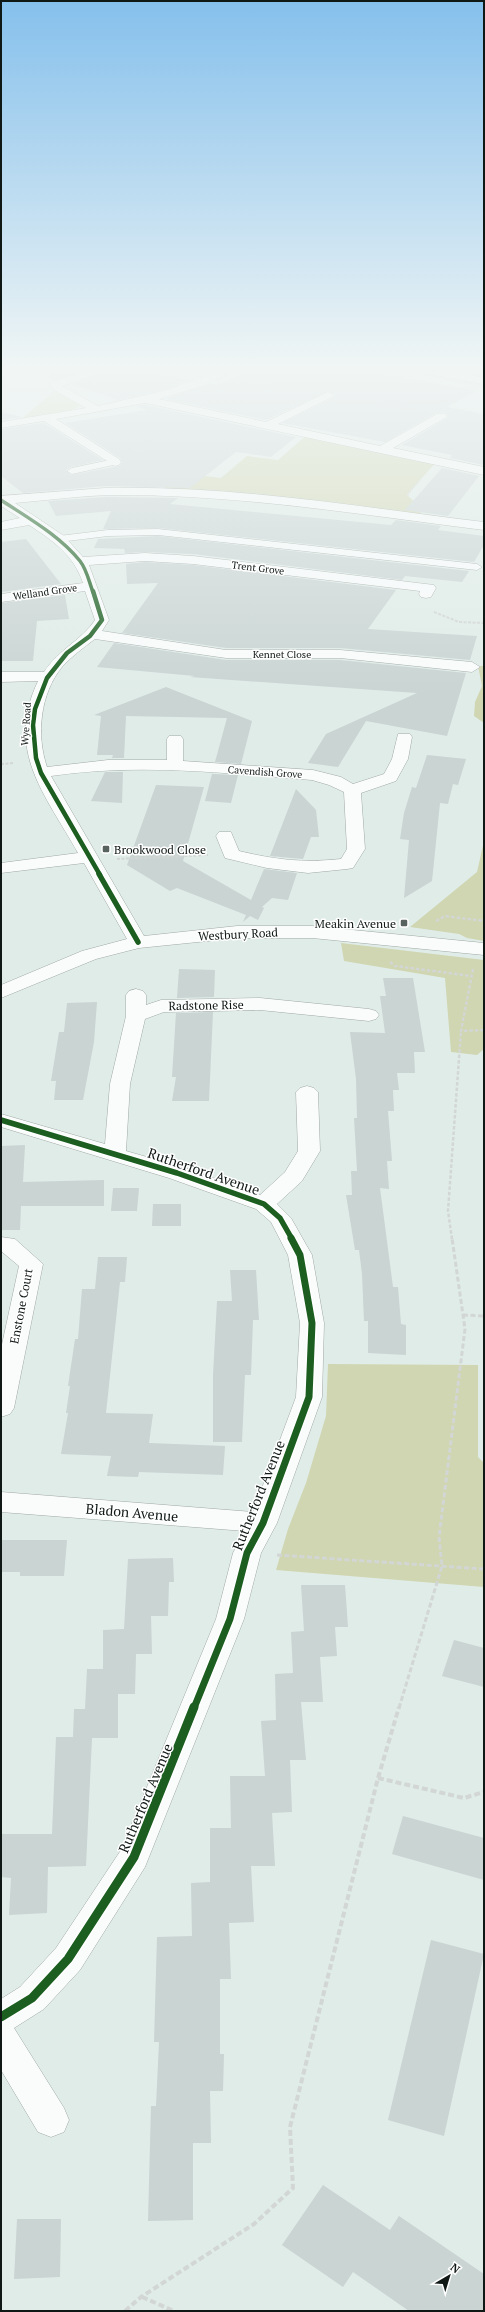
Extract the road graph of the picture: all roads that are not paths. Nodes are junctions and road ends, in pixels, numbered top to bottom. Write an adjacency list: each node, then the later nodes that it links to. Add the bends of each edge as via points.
1 (2, 501): 2 (street); 4 (street, via 72,493 140,492 225,496)
2 (32, 520): 3 (street); 5 (street)
3 (1, 526)
4 (484, 526)
5 (59, 539): 6 (street); 7 (lane, via 108,533 158,532)
6 (80, 561): 8 (street); 9 (street, Trent Grove, via 145,556 193,560 429,588)
7 (478, 567)
8 (90, 586): 10 (street, Welland Grove); 11 (street, via 102,620)
9 (426, 594)
10 (1, 598)
11 (93, 634): 12 (street, Kennet Close, via 157,646 226,654 340,654 449,659); 13 (street, Wye Road, via 67,652)
12 (472, 667)
13 (47, 676): 14 (street); 18 (street, Wye Road, via 37,699 34,721 33,748)
14 (1, 677)
15 (404, 737): 19 (street, via 400,759 390,777)
16 (175, 739): 17 (street)
17 (175, 766): 18 (street, Cavendish Grove, via 71,767); 19 (street, Cavendish Grove, via 313,775 335,781)
18 (41, 773): 21 (street, Wye Road)
19 (352, 790): 20 (street, via 356,849 347,864 308,868 266,863 231,854)
20 (225, 836)
21 (89, 859): 22 (street); 23 (street, Wye Road)
22 (1, 868)
23 (138, 942): 24 (street, Westbury Road, via 237,932 312,932); 25 (street, Westbury Road, via 89,956)
24 (480, 956)
25 (1, 992)
26 (136, 995): 28 (street)
27 (369, 1015): 28 (street, Radstone Rise, via 260,1004 161,1006)
28 (136, 1016): 31 (street, via 120,1084)
29 (307, 1092): 32 (street, Rutherford Avenue, via 309,1150 294,1176)
30 (1, 1120): 31 (street, Rutherford Avenue)
31 (115, 1154): 32 (street, Rutherford Avenue)
32 (264, 1204): 36 (street, Rutherford Avenue, via 280,1218 300,1255 312,1323 309,1397)
33 (1, 1244): 34 (street, Enstone Court, via 7,1244 31,1264)
34 (1, 1408)
35 (1, 1502): 36 (street, Bladon Avenue)
36 (263, 1523): 37 (street, Rutherford Avenue, via 247,1553 230,1619 134,1857 68,1960 32,1998)
37 (1, 2017)
38 (1, 2038): 39 (street)
39 (51, 2120)

